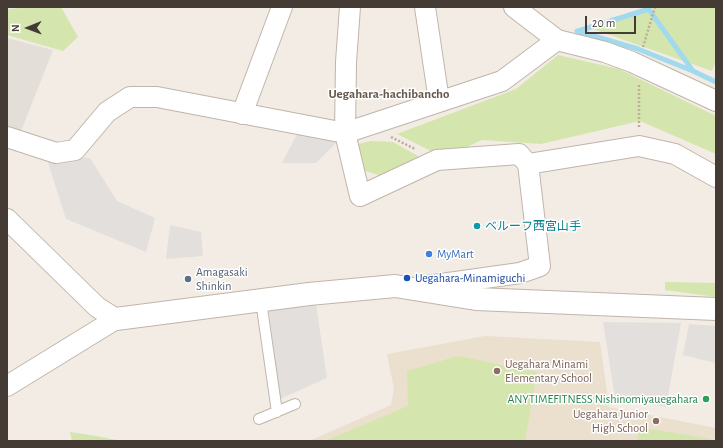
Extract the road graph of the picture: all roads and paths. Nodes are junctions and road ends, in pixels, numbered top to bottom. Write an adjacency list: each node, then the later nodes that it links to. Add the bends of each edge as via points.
1 (282, 7): 10 (street)
2 (350, 7): 12 (street)
3 (425, 7): 8 (street)
4 (514, 7): 6 (street)
5 (655, 7): 7 (path)
6 (557, 40): 7 (street, via 605,52); 8 (street, via 502,80)
7 (638, 65): 9 (street); 14 (path)
8 (439, 101): 12 (street)
9 (716, 101)
10 (242, 114): 12 (street); 13 (street, via 157,97 130,97 107,112 75,150 56,153)
11 (389, 131): 15 (path, via 392,138)
12 (344, 133): 15 (street, via 360,196)
13 (7, 136)
14 (639, 146): 16 (street); 17 (street, via 675,154)
15 (438, 160): 16 (street, via 519,154)
16 (528, 164): 19 (street, via 540,266 520,273)
17 (716, 177)
18 (7, 219): 22 (street, via 96,307)
19 (408, 288): 20 (street, via 395,286); 21 (street, via 476,299)
20 (262, 301): 22 (street); 25 (lane)
21 (716, 309)
22 (116, 319): 23 (street)
23 (7, 386)
24 (295, 404): 25 (lane)
25 (277, 412): 26 (lane)
26 (259, 419)

